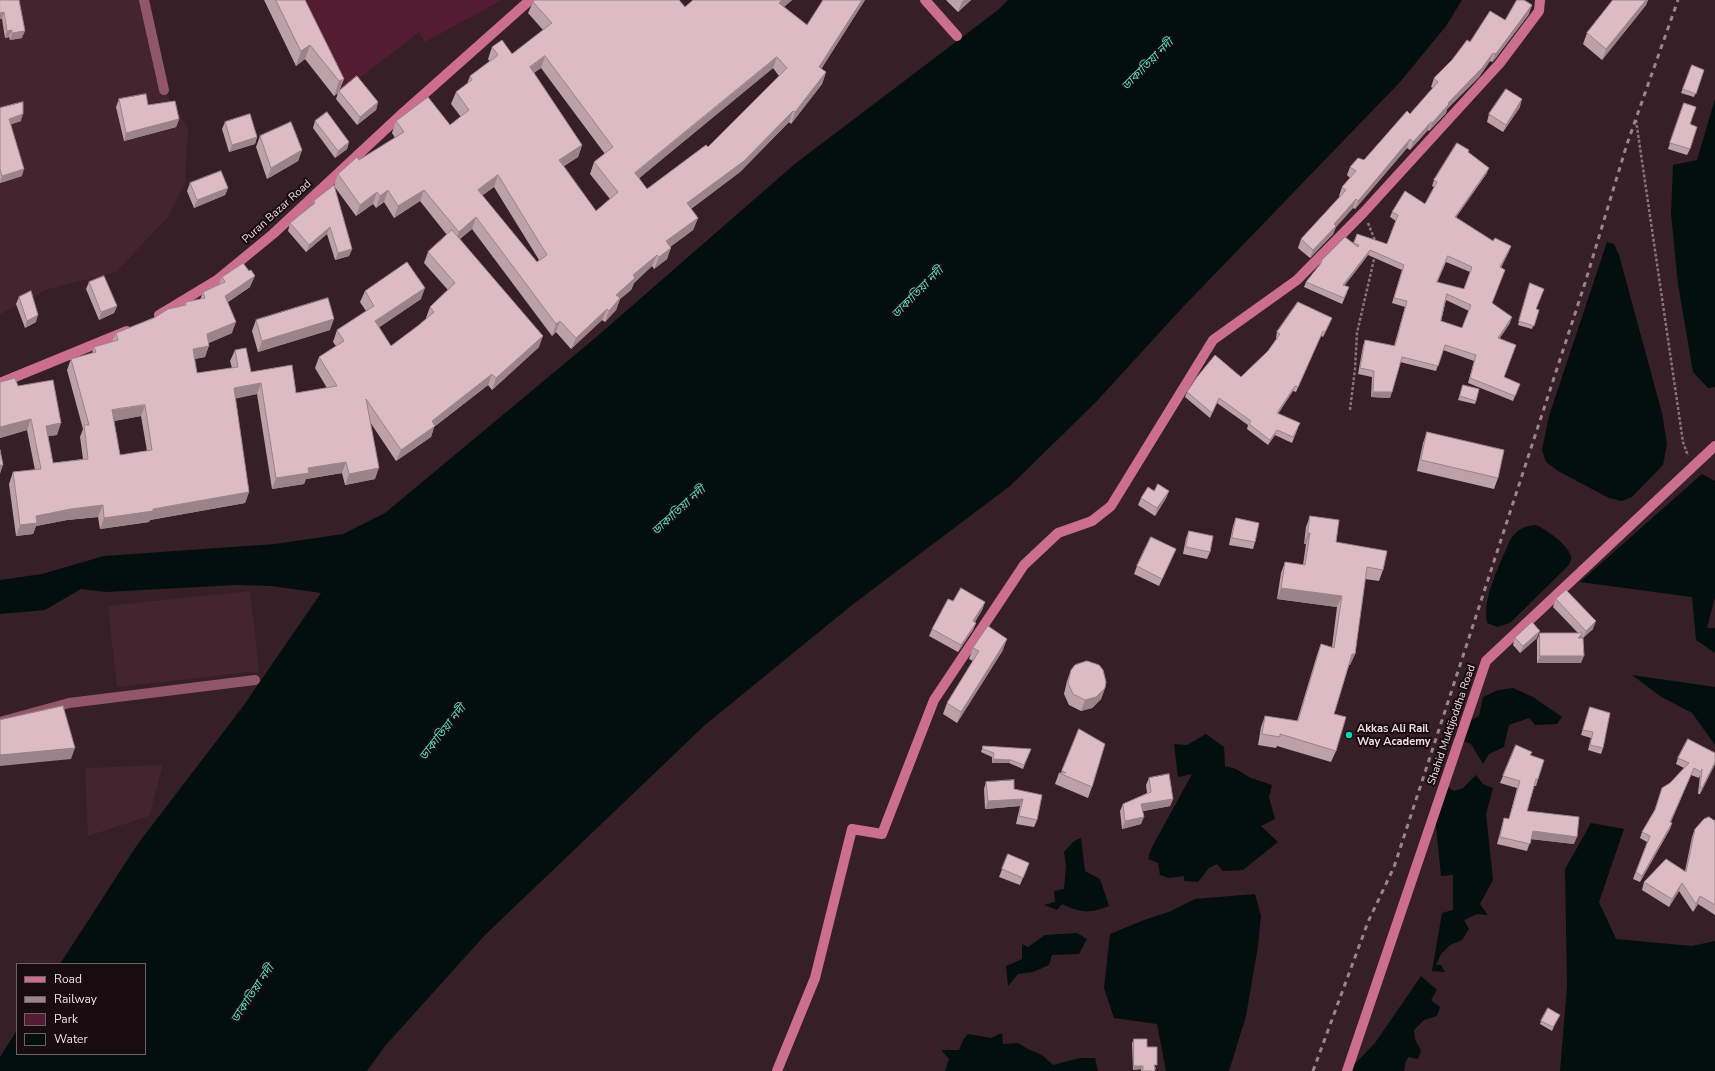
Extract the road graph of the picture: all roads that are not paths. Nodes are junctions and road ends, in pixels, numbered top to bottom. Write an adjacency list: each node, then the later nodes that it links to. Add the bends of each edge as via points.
1 (144, 0): 6 (street)
2 (530, 0): 7 (street, Puran Bazar Road, via 404,112 273,234 217,280)
3 (925, 0): 5 (street)
4 (1540, 0): 13 (street, via 1539,11 1500,62 1364,212 1297,280 1212,340 1111,506 1092,521 1058,534 1024,565 934,700 882,834 852,829 815,978)
5 (957, 36)
6 (164, 90)
7 (153, 319)
8 (133, 328): 9 (street)
9 (0, 383)
10 (1715, 446): 14 (street, Shahid Muktijoddha Road, via 1486,661)
11 (255, 680): 12 (street, via 70,703)
12 (0, 722)
13 (777, 1071)
14 (1347, 1071)

